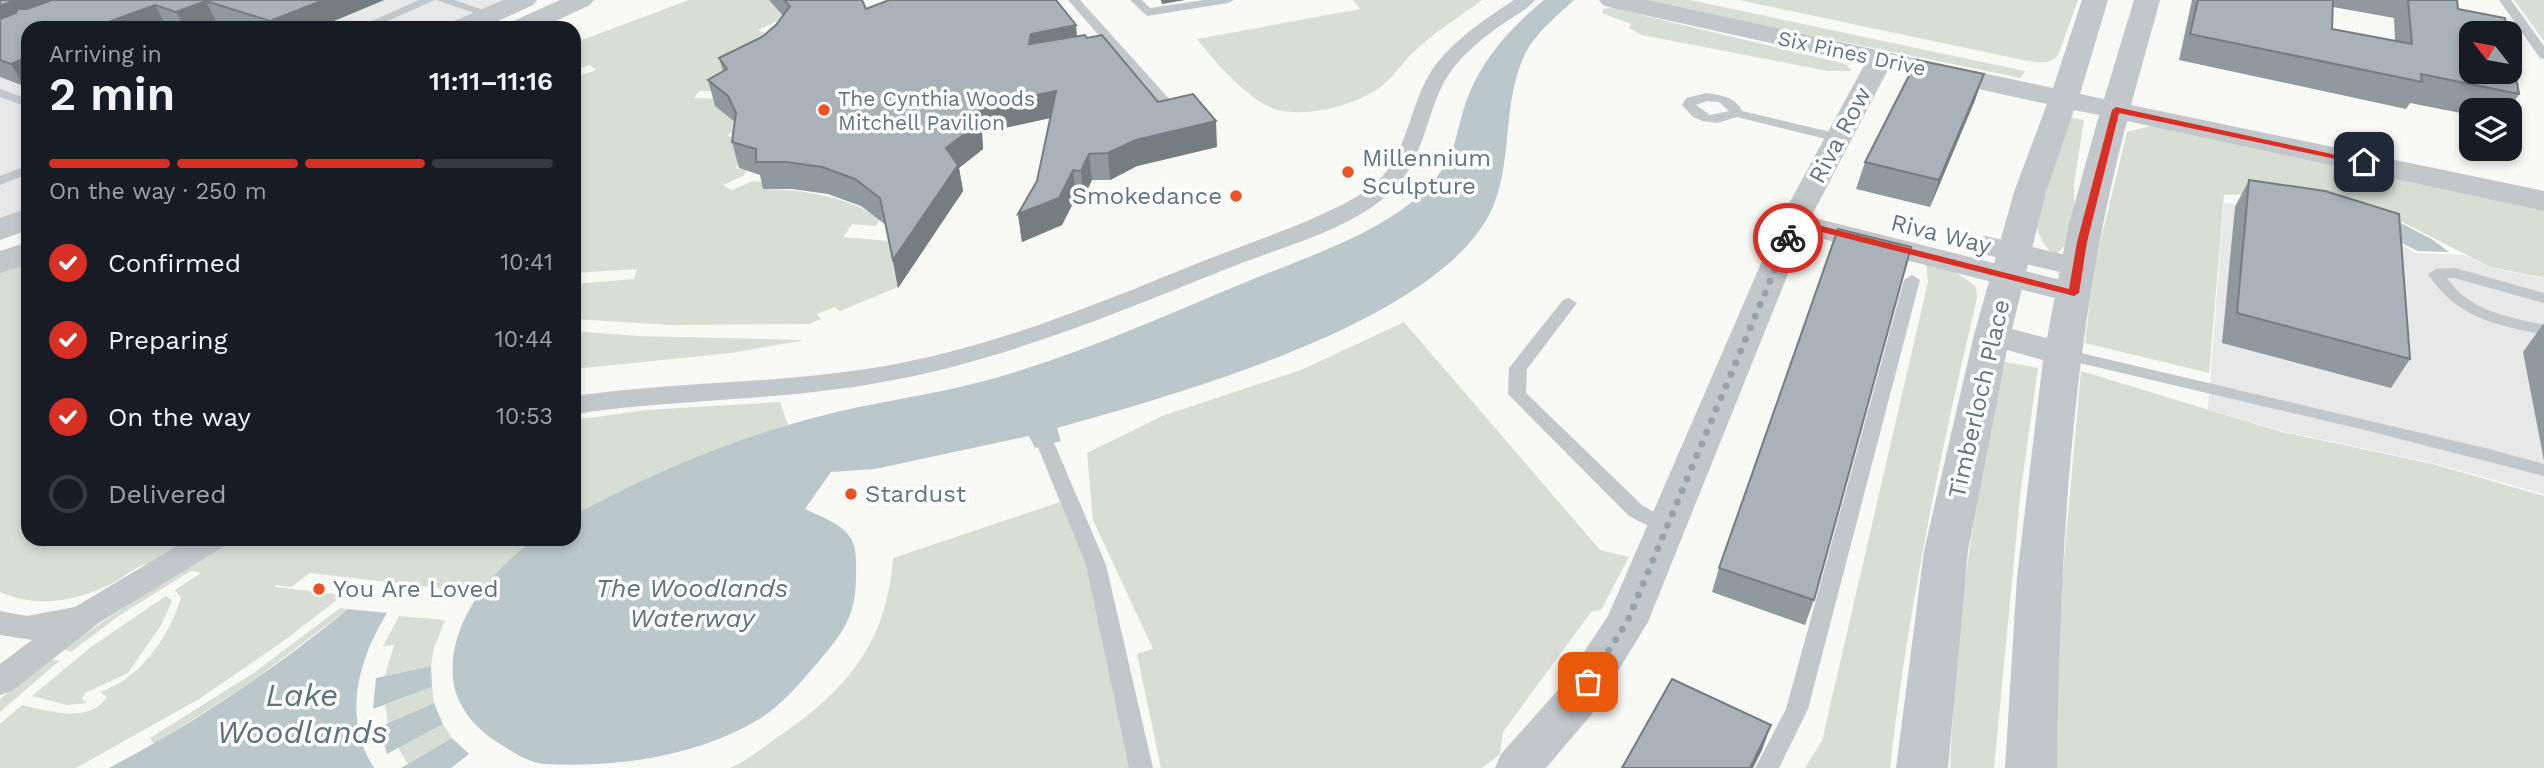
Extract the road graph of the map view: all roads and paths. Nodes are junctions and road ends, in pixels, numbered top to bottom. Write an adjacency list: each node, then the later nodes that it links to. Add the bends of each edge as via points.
1 (429, 0): 16 (lane)
2 (442, 0): 15 (lane)
3 (524, 0): 15 (street)
4 (581, 0): 18 (street)
5 (1074, 0): 27 (lane, via 1110,49)
6 (1136, 0): 7 (lane, via 1147,12)
7 (1228, 0)
8 (1513, 0): 19 (street)
9 (1526, 0): 19 (street)
10 (1710, 0): 22 (street, Six Pines Drive)
11 (2095, 0): 22 (street, Timberloch Place)
12 (2147, 0): 24 (street)
13 (2505, 0): 20 (lane)
14 (1616, 1): 21 (street, Six Pines Drive)
15 (492, 15): 17 (street)
16 (379, 21)
17 (478, 21)
18 (535, 21)
19 (1476, 33): 46 (street, via 1433,84 1404,164 1366,200 1303,230 1094,313 950,360 798,387)
20 (2544, 55)
21 (1880, 60): 22 (street, Six Pines Drive); 28 (street, Riva Row)
22 (2068, 87): 24 (street, Six Pines Drive); 38 (street, Timberloch Place, via 2029,192)
23 (0, 93): 25 (lane)
24 (2119, 98): 30 (street, Six Pines Drive); 32 (street, Six Pines Drive); 40 (street)
25 (21, 100)
26 (1735, 113): 28 (lane)
27 (1176, 115)
28 (1838, 138): 33 (street, Riva Row)
29 (21, 172): 31 (lane)
30 (2544, 176)
31 (0, 181)
32 (2544, 201)
33 (1799, 211): 38 (street, Riva Way); 49 (street, Riva Row)
34 (21, 221): 35 (street)
35 (0, 230)
36 (21, 255): 37 (street)
37 (0, 263)
38 (2011, 264): 40 (street, Riva Way); 44 (street, Timberloch Place)
39 (1912, 280): 56 (lane, via 1797,709)
40 (2076, 280): 45 (street)
41 (2544, 298): 43 (lane, via 2455,272 2436,274 2463,305 2502,322)
42 (1569, 303): 49 (lane, via 1518,368 1517,394 1636,511)
43 (2544, 330)
44 (1992, 335): 45 (street); 57 (street, Timberloch Place, via 1946,551)
45 (2064, 354): 48 (lane); 58 (street, via 2035,614)
46 (581, 404)
47 (1046, 445): 54 (lane, via 1096,565)
48 (2544, 470)
49 (1667, 527): 55 (street, Riva Row, via 1627,622 1575,702)
50 (201, 546): 51 (street)
51 (89, 614): 52 (street, via 30,627); 53 (street)
52 (0, 623)
53 (0, 682)
54 (1141, 768)
55 (1518, 768)
56 (1767, 768)
57 (1922, 768)
58 (2031, 768)

